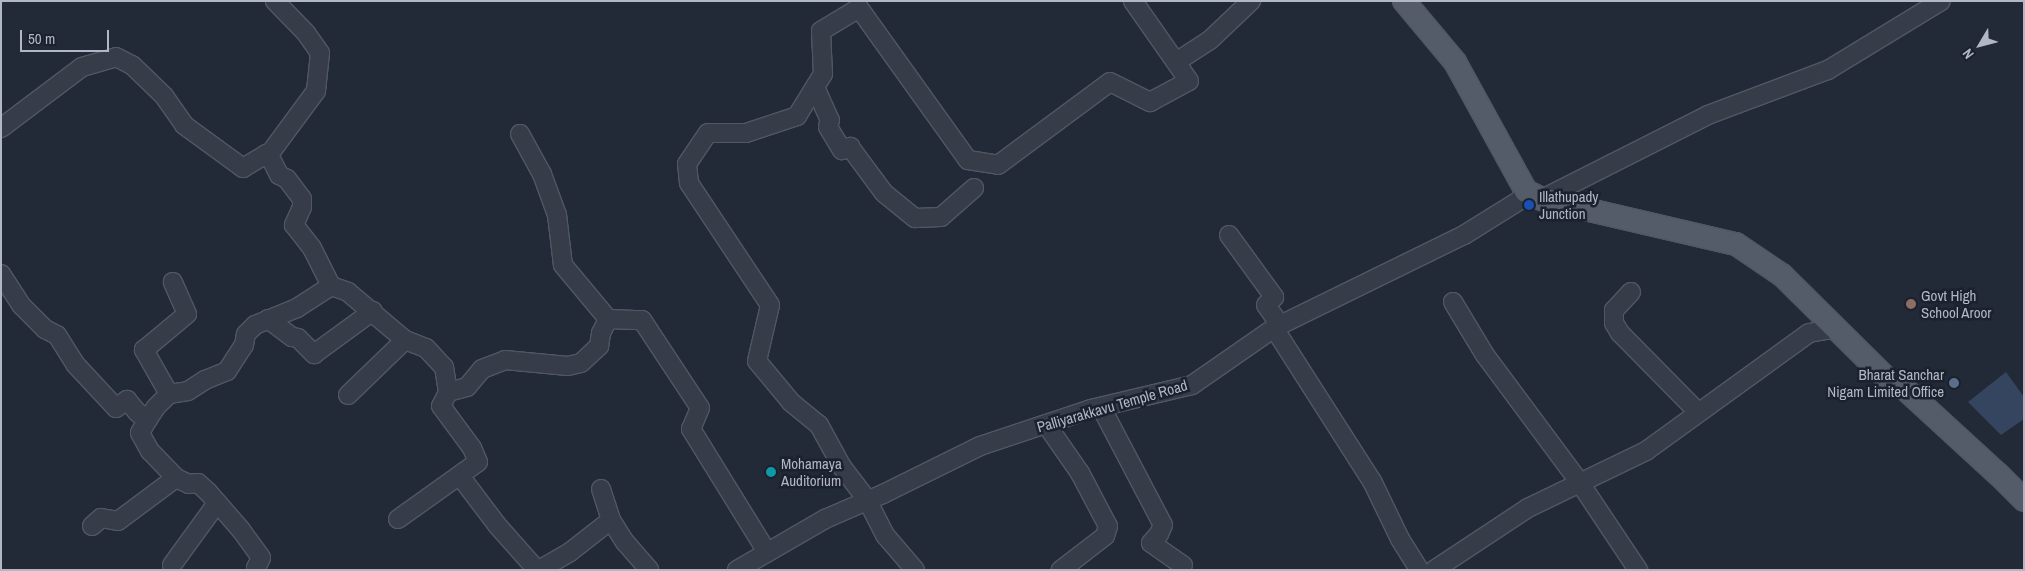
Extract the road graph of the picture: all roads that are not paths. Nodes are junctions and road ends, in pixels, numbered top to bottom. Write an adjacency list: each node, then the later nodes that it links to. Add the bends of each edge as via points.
1 (275, 1): 10 (street, via 306,33 320,53 316,91)
2 (1133, 1): 6 (street)
3 (1251, 1): 6 (street, via 1210,40)
4 (1404, 1): 12 (main road, via 1455,62)
5 (1941, 1): 12 (street, Palliyarakkavu Temple Road, via 1828,70 1708,116)
6 (1176, 62): 7 (street, via 1189,81 1150,102 1110,82 998,165 968,160 859,8 821,31 823,74)
7 (815, 87): 11 (street, via 830,120 828,127 842,150 850,148 884,193 915,218 941,217); 37 (street, via 797,116 746,133 708,133 687,164 689,183 770,305 757,362 791,402 820,425 842,467)
8 (1, 128): 10 (street, via 82,67 116,57 146,77 184,125 243,168 266,154)
9 (520, 134): 21 (street, via 542,174 557,215 563,265)
10 (268, 156): 16 (street, via 279,175 287,180 302,200 294,225 312,248)
11 (974, 188)
12 (1534, 195): 22 (street, Palliyarakkavu Temple Road, via 1520,200 1464,235); 23 (main road, via 1736,244 1782,275)
13 (1229, 235): 22 (street, via 1274,297 1266,305)
14 (1, 274): 30 (street, via 22,306 45,329 57,335 75,364 116,408 127,400)
15 (172, 282): 26 (street, via 188,314 144,350)
16 (331, 286): 19 (street, via 348,292); 20 (street, via 297,308)
17 (1630, 292): 29 (street, via 1614,310 1614,323 1620,333)
18 (1453, 302): 34 (street, via 1485,355)
19 (373, 311): 20 (street, via 314,354 298,338); 24 (street)
20 (268, 318): 26 (street, via 246,334 244,344 227,371 188,391)
21 (608, 319): 25 (street, via 599,346 581,363 568,366 505,360 482,369 467,387); 42 (street, via 642,320 700,408 691,429)
22 (1277, 327): 28 (street, Palliyarakkavu Temple Road, via 1192,385); 51 (street, via 1372,481)
23 (1836, 328): 29 (street, via 1808,333); 36 (main road, via 1888,380 1905,389)
24 (405, 340): 25 (street, via 426,348 444,367); 27 (street)
25 (448, 392): 32 (street, via 441,406 472,448 478,462)
26 (169, 394): 30 (street)
27 (348, 395)
28 (1101, 406): 31 (street, Palliyarakkavu Temple Road); 44 (street, via 1163,525 1151,543)
29 (1698, 412): 34 (street, via 1646,451)
30 (148, 419): 33 (street, via 140,433 150,451)
31 (1046, 424): 37 (street, Palliyarakkavu Temple Road, via 980,446); 50 (street, via 1080,473 1108,526 1106,536)
32 (460, 476): 39 (street); 46 (street, via 497,525)
33 (176, 478): 38 (street, via 189,484 198,483); 41 (street, via 118,521 101,518)
34 (1580, 483): 52 (street, via 1528,508); 53 (street)
35 (601, 489): 40 (street)
36 (2024, 500)
37 (868, 501): 42 (street, Palliyarakkavu Temple Road, via 825,519); 49 (street, via 885,535)
38 (217, 503): 43 (street); 45 (street, via 261,558)
39 (398, 519)
40 (611, 520): 46 (street, via 570,552); 47 (street)
41 (92, 526)
42 (767, 552): 48 (street, Palliyarakkavu Temple Road)
43 (172, 565)
44 (1183, 565)
45 (257, 570)
46 (538, 570)
47 (649, 570)
48 (737, 570)
49 (915, 570)
50 (1061, 570)
51 (1419, 570)
52 (1434, 570)
53 (1638, 570)

